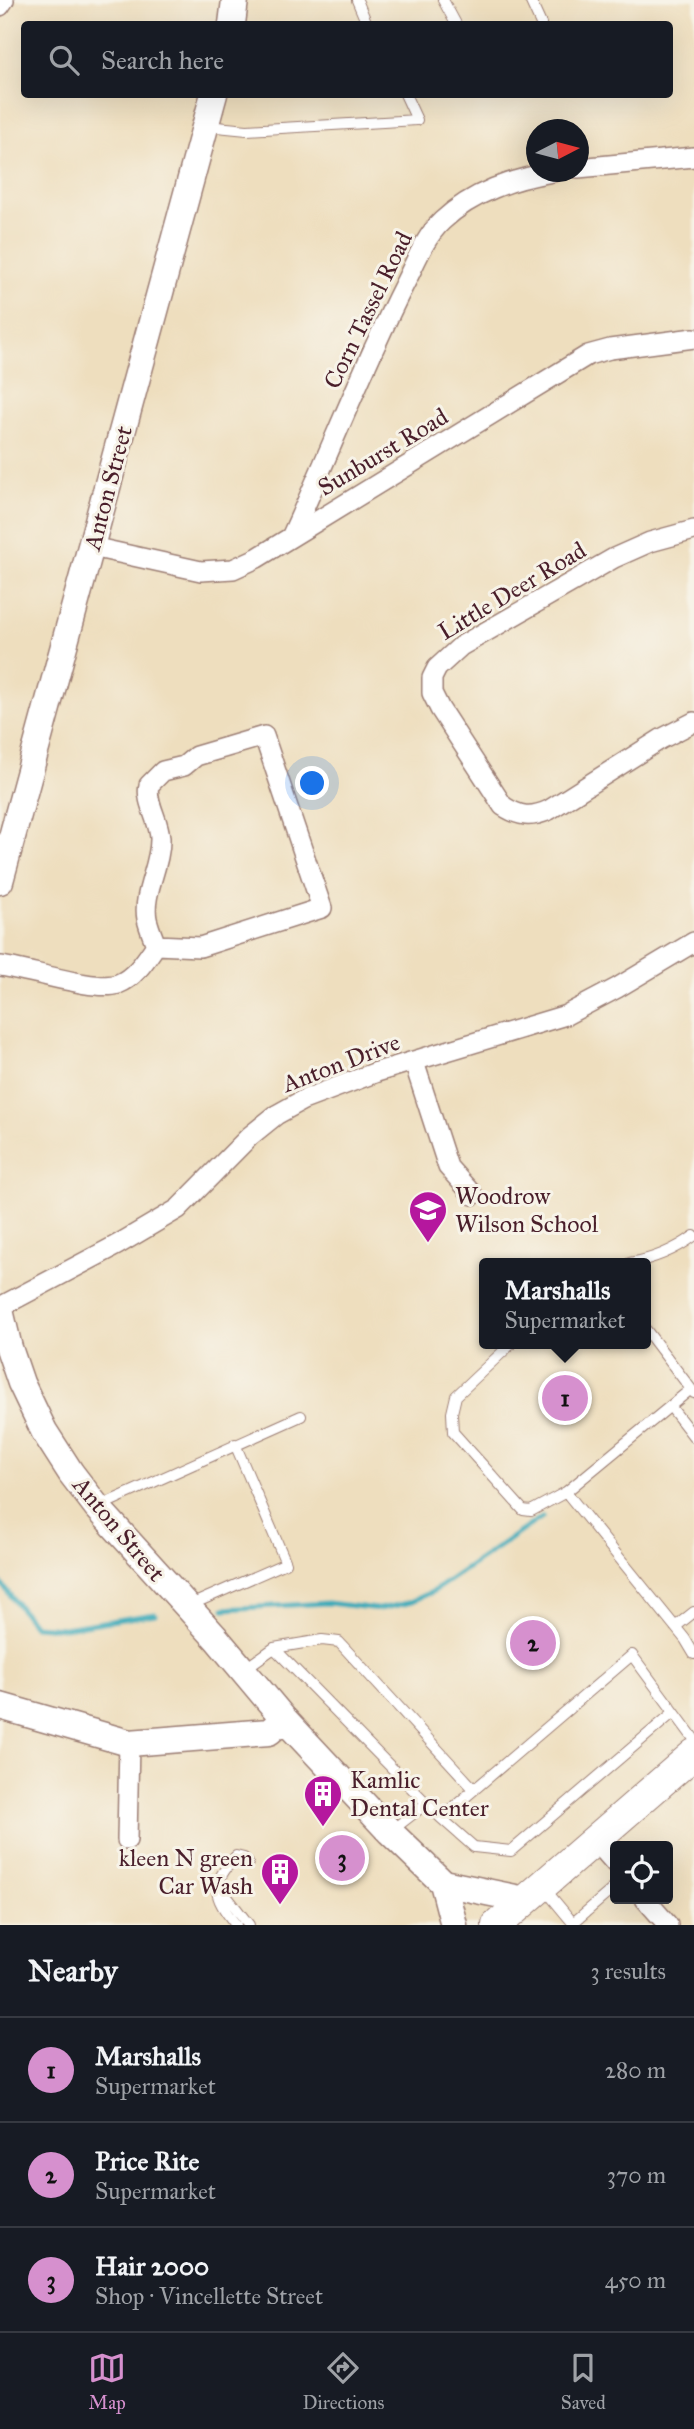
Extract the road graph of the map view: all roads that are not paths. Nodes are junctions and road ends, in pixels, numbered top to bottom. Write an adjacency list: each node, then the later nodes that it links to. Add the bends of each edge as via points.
1 (4, 0): 6 (street)
2 (235, 0): 7 (street)
3 (357, 0): 8 (lane)
4 (443, 0): 9 (lane)
5 (530, 0): 10 (lane)
6 (0, 6)
7 (232, 21)
8 (366, 21)
9 (454, 21)
10 (540, 21)
11 (213, 98): 13 (street, Anton Street)
12 (407, 98): 13 (lane, via 417,120 247,130)
13 (206, 126): 20 (street, Anton Street)
14 (694, 157): 15 (street)
15 (589, 167)
16 (526, 177): 19 (street, Corn Tassel Road, via 491,188 440,222 428,239 391,311)
17 (694, 338): 19 (street, Sunburst Road, via 589,355)
18 (694, 530): 21 (street, Little Deer Road, via 614,558 461,646 432,678 432,693 503,806 525,816 550,810)
19 (292, 535): 20 (street, Sunburst Road, via 244,565 217,572)
20 (92, 547): 22 (street, Anton Street)
21 (694, 722)
22 (0, 881)
23 (694, 942): 26 (street, Anton Drive, via 566,1015)
24 (156, 945): 24 (street, via 200,947 322,908 264,736 196,755 184,766 157,775 149,785 160,839 147,905); 25 (street, via 127,979 115,985)
25 (0, 966)
26 (414, 1062): 27 (street, via 447,1167); 30 (street, Anton Drive, via 340,1085 276,1115 178,1209)
27 (473, 1195)
28 (694, 1236): 29 (lane)
29 (651, 1258)
30 (0, 1308): 39 (street, Anton Street, via 21,1383 44,1431)
31 (651, 1337): 33 (lane)
32 (506, 1349): 38 (lane, via 456,1395 453,1432 523,1510 531,1511)
33 (692, 1391): 34 (lane)
34 (670, 1406): 36 (lane); 38 (lane)
35 (301, 1416): 37 (lane)
36 (694, 1437)
37 (235, 1444): 39 (lane); 40 (lane, via 286,1563)
38 (566, 1492): 42 (lane)
39 (97, 1507): 40 (street, Anton Street)
40 (186, 1607): 45 (street, Anton Street)
41 (694, 1612): 42 (lane)
42 (675, 1627): 44 (lane)
43 (274, 1648): 45 (lane); 52 (lane, via 322,1640 339,1642); 53 (lane)
44 (694, 1654)
45 (242, 1670): 48 (street, Anton Street)
46 (0, 1706): 50 (street)
47 (674, 1712): 49 (lane); 52 (lane, via 632,1655); 54 (lane, via 511,1851 474,1847)
48 (284, 1719): 50 (street, via 269,1732); 55 (street, Anton Street)
49 (694, 1739)
50 (130, 1744): 56 (street)
51 (694, 1754): 57 (main road)
52 (474, 1789): 54 (lane)
53 (427, 1803): 54 (lane); 55 (lane)
54 (441, 1818)
55 (390, 1832): 60 (street, Anton Street)
56 (127, 1840)
57 (595, 1840): 58 (street); 63 (main road)
58 (610, 1857)
59 (248, 1863): 61 (lane, via 236,1856)
60 (443, 1883): 63 (street); 68 (street)
61 (218, 1885): 66 (lane, via 219,1903); 67 (lane)
62 (610, 1892): 65 (lane)
63 (533, 1893): 65 (lane); 69 (main road)
64 (649, 1904): 70 (street)
65 (574, 1924)
66 (236, 1925)
67 (249, 1925)
68 (454, 1925)
69 (497, 1925)
70 (668, 1925)

